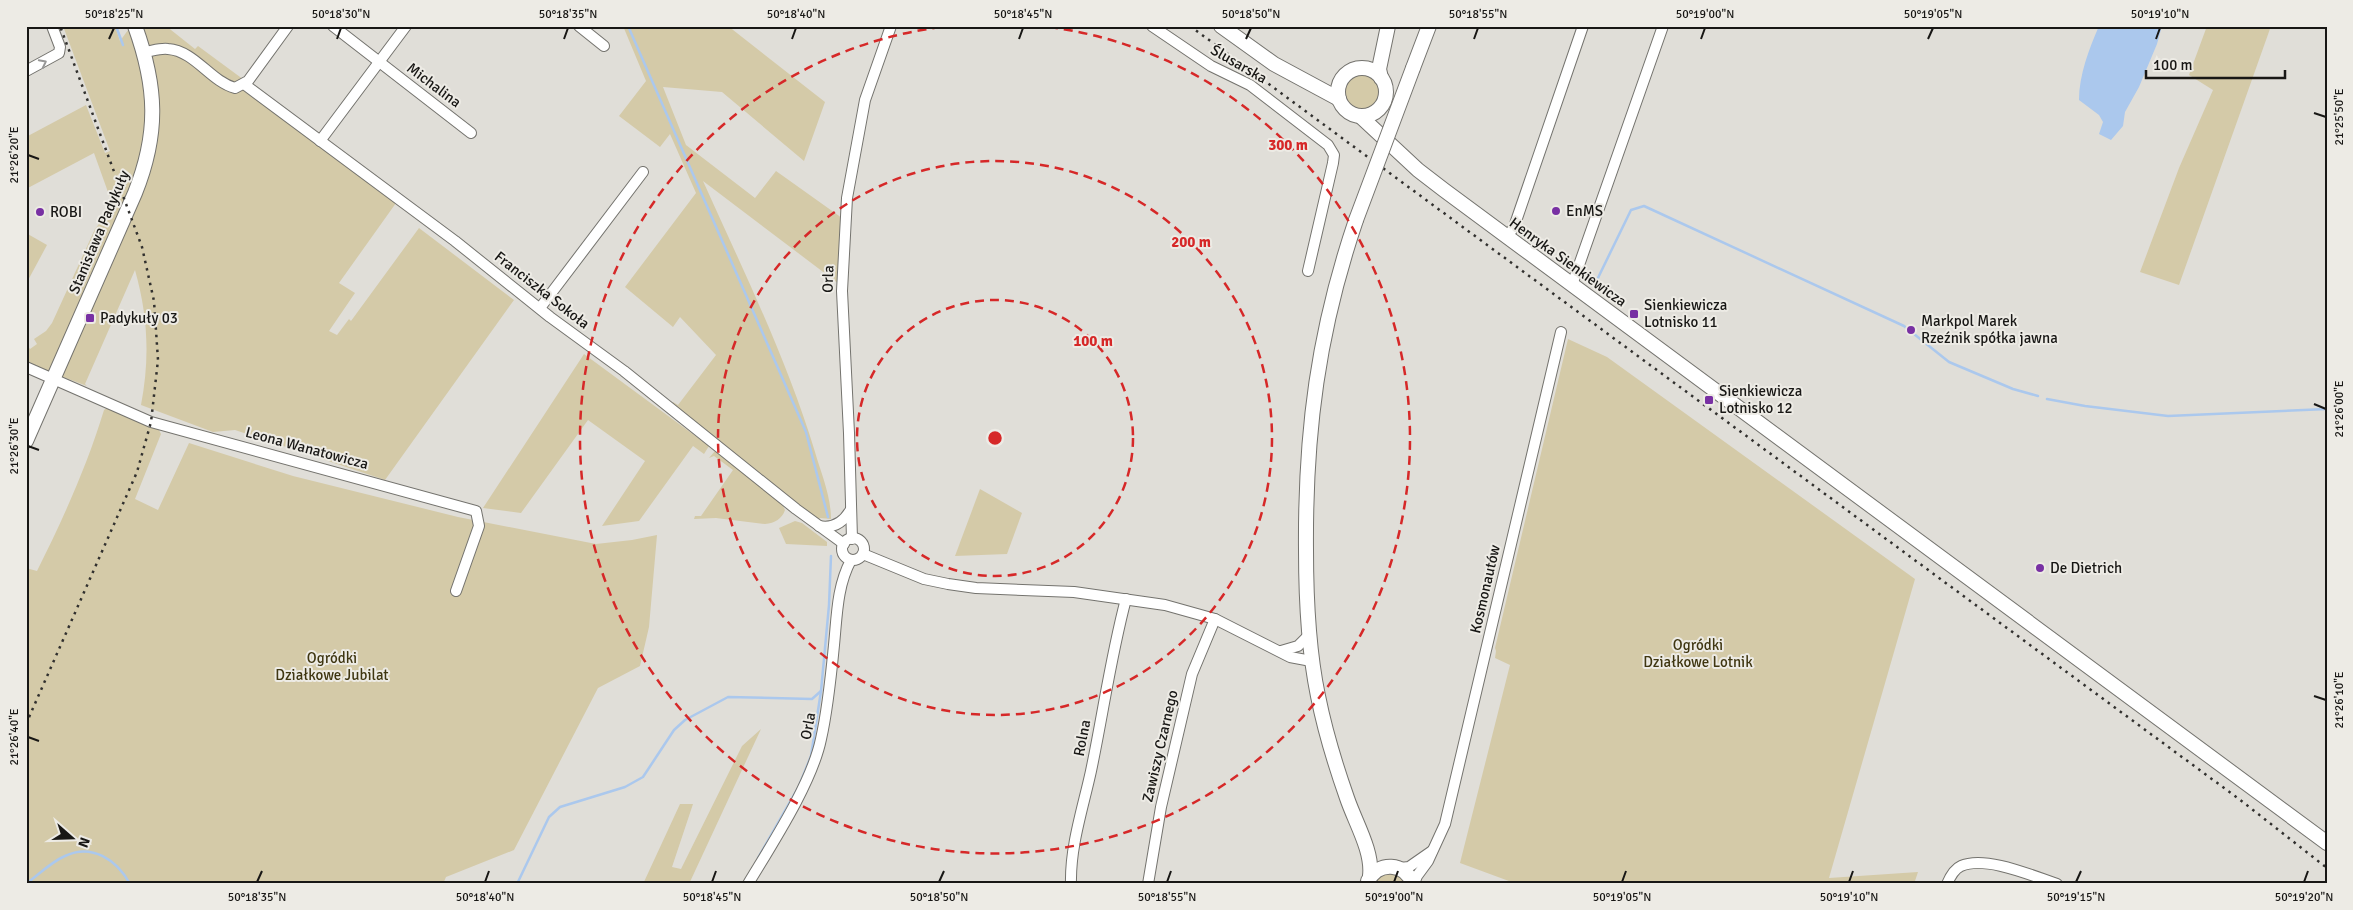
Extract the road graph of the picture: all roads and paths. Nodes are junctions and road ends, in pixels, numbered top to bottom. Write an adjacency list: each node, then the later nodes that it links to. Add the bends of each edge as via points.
1 (52, 26): 18 (street, one-way to 1, via 59,53)
2 (135, 26): 15 (main road, Stanisława Padykuły)
3 (288, 26): 22 (street)
4 (333, 26): 16 (street, Michalina)
5 (406, 26): 16 (street)
6 (579, 26): 14 (street)
7 (891, 26): 38 (street, Orla, via 864,100 848,198 842,291)
8 (1152, 26): 31 (street, Ślusarska, via 1211,66 1250,85 1332,150 1333,163)
9 (1221, 26): 19 (main road, via 1274,64)
10 (1429, 26): 46 (main road, bridge, via 1356,220 1329,310 1308,447)
11 (1583, 26): 30 (street, via 1514,227)
12 (1663, 26): 32 (street)
13 (1388, 27): 17 (main road, via 1367,64); 21 (main road)
14 (604, 46)
15 (144, 52): 22 (street, via 166,48 175,50 226,86 235,88); 36 (main road, Stanisława Padykuły, via 152,84 153,109 146,161 132,201)
16 (379, 62): 26 (street, Michalina); 27 (street)
17 (1360, 68): 20 (main road); 21 (main road, via 1371,70)
18 (26, 72)
19 (1302, 78): 20 (main road, via 1328,81); 23 (main road)
20 (1342, 78): 23 (main road, via 1338,88)
21 (1380, 78): 24 (main road, via 1385,89)
22 (244, 84): 27 (street, Franciszka Sokoła)
23 (1339, 100): 25 (main road, via 1345,109)
24 (1381, 106): 25 (main road, via 1371,114); 28 (main road, Henryka Sienkiewicza, via 1380,115)
25 (1360, 116): 28 (main road, Henryka Sienkiewicza)
26 (471, 133)
27 (320, 141): 33 (street, Franciszka Sokoła)
28 (1390, 142): 30 (main road, Henryka Sienkiewicza, via 1418,170)
29 (643, 172): 33 (street)
30 (1507, 237): 32 (main road, Henryka Sienkiewicza)
31 (1308, 272)
32 (1572, 285): 50 (main road, Henryka Sienkiewicza)
33 (540, 308): 39 (street, Franciszka Sokoła)
34 (1561, 332): 51 (street, Kosmonautów, via 1445,824)
35 (26, 367): 36 (street)
36 (54, 378): 37 (main road, Stanisława Padykuły); 43 (street, Leona Wanatowicza, via 151,422 476,511 479,526)
37 (26, 441)
38 (852, 506): 39 (street, via 841,523); 40 (street, Orla)
39 (818, 526): 40 (street, Franciszka Sokoła)
40 (848, 541): 41 (street, via 861,543); 42 (street, via 843,554)
41 (863, 554): 42 (street, via 861,558); 44 (street, via 924,579 948,584 1074,592)
42 (851, 560): 54 (street, Orla, via 844,573 838,600 830,684 816,761)
43 (456, 591)
44 (1126, 599): 45 (street, via 1165,605); 55 (street, Rolna, via 1073,851)
45 (1215, 619): 47 (street); 56 (street, Zawiszy Czarnego, via 1192,674 1161,807)
46 (1309, 635): 47 (street, via 1298,646); 48 (main road)
47 (1281, 651): 48 (street)
48 (1313, 664): 49 (main road, via 1330,749)
49 (1364, 838): 52 (main road, via 1382,861); 53 (main road, via 1371,866)
50 (2327, 843)
51 (1432, 851): 52 (street, Kosmonautów, via 1409,867); 57 (street, Kosmonautów)
52 (1395, 867): 53 (main road, via 1379,869); 57 (main road, via 1409,876)
53 (1369, 880)
54 (748, 884)
55 (1071, 884)
56 (1148, 884)
57 (1413, 884)
58 (1947, 884): 59 (street, via 1961,866 1986,862)
59 (2057, 884)

